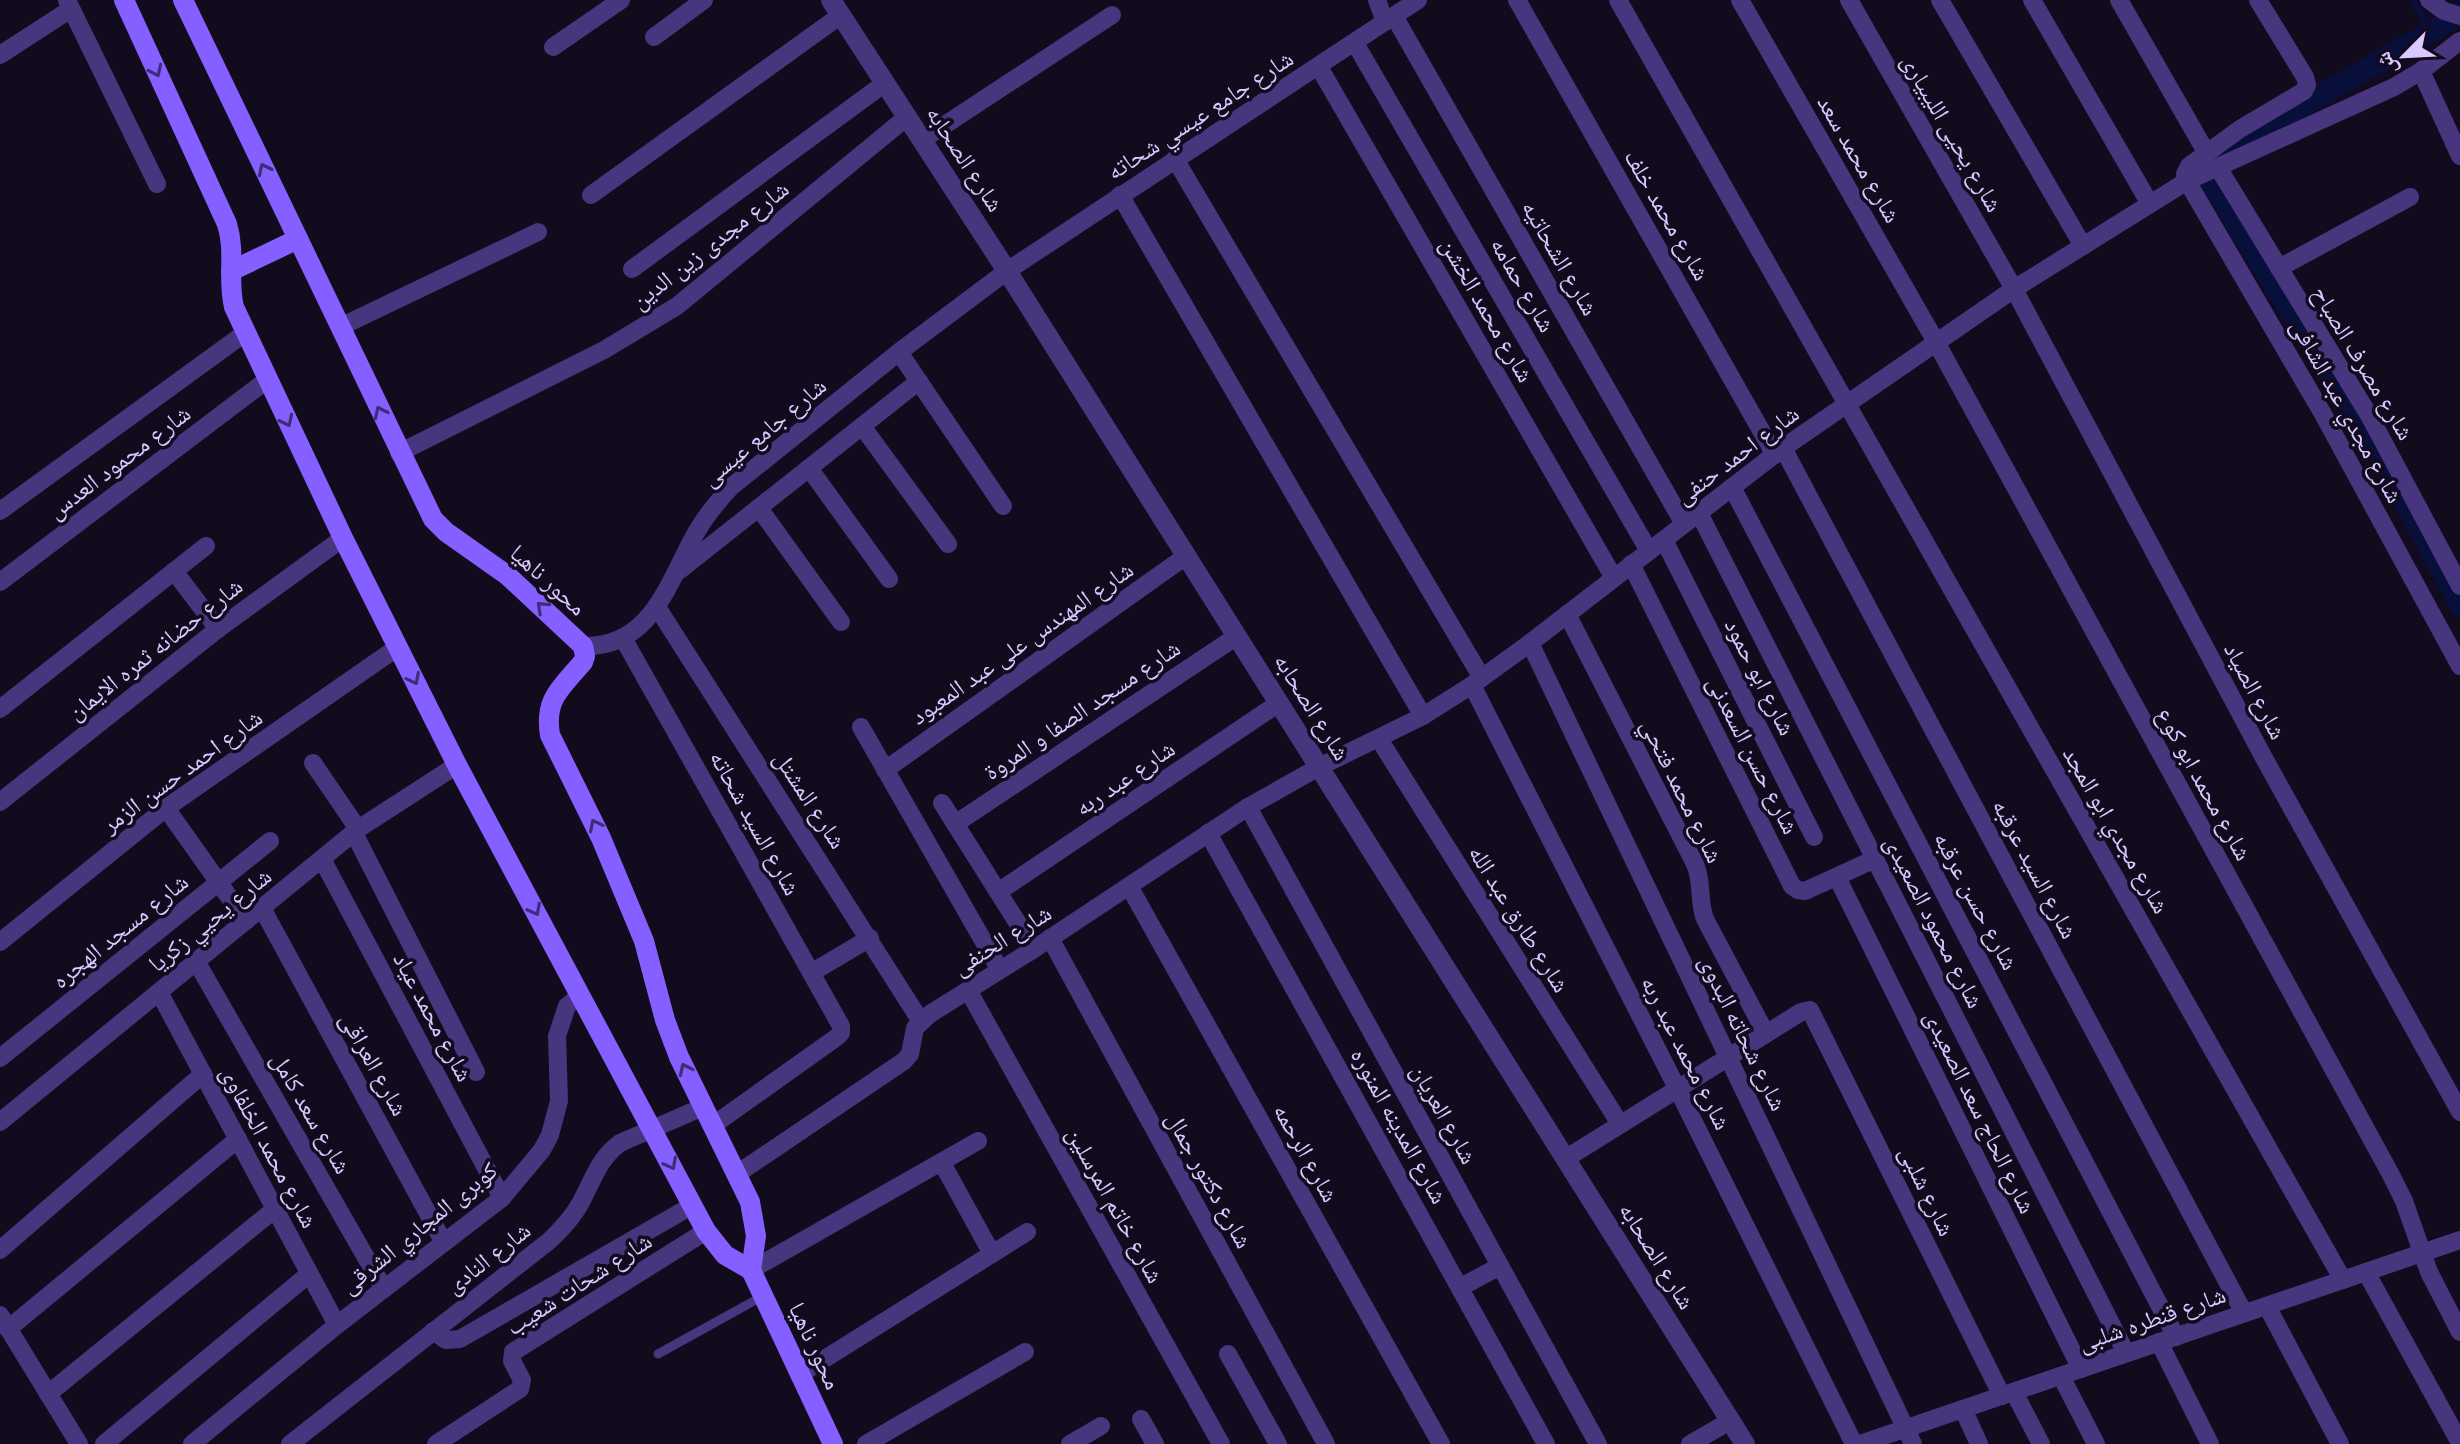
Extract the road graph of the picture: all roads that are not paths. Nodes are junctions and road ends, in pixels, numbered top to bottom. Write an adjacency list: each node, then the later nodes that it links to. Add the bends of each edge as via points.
1 (124, 0): 44 (main road, محور ناهيا, one-way to 44, via 227,224)
2 (183, 0): 40 (main road, محور ناهيا, one-way to 2)
3 (621, 0): 22 (street)
4 (704, 0): 19 (street)
5 (1377, 0): 18 (street, شارع الشحاتيه)
6 (1418, 0): 18 (street, شارع جامع عيسي شحاته)
7 (1517, 0): 55 (street, شارع محمد خلف)
8 (1618, 0): 53 (street, شارع مجدي ابو المجد)
9 (1740, 0): 49 (street, شارع محمد سعد)
10 (1849, 0): 46 (street, شارع يحيى الليبيارى)
11 (1940, 0): 41 (street)
12 (2032, 0): 38 (street)
13 (2119, 0): 29 (street)
14 (2258, 0): 29 (street, via 2307,85)
15 (69, 4): 23 (street); 34 (street)
16 (836, 8): 26 (street, شارع الصحابه); 35 (street)
17 (1112, 15): 28 (street)
18 (1390, 19): 21 (street, شارع جامع عيسي شحاته); 62 (street, شارع الشحاتيه)
19 (654, 37)
20 (2460, 41): 25 (street)
21 (1355, 43): 24 (street, شارع جامع عيسي شحاته); 65 (street, شارع حمامه)
22 (553, 47)
23 (0, 55)
24 (1319, 67): 31 (street, شارع جامع عيسي شحاته); 71 (street, شارع محمد الخشن)
25 (2421, 71): 30 (street); 32 (street)
26 (885, 83): 27 (street, شارع الصحابه); 43 (street)
27 (907, 117): 28 (street, شارع الصحابه); 56 (street, شارع مجدى زين الدين, via 677,306 604,350)
28 (922, 140): 45 (street, شارع الصحابه)
29 (2206, 152): 33 (street, via 2189,166)
30 (2460, 156)
31 (1175, 159): 36 (street, شارع جامع عيسي شحاته); 85 (street, شارع محمد عبد ربه)
32 (2219, 169): 33 (street); 42 (street, شارع مصرف الصباح)
33 (2187, 181): 38 (street, شارع احمد حنفى); 84 (street, شارع مجدي عبد الشافى, via 2323,414)
34 (157, 184)
35 (591, 195)
36 (1120, 195): 45 (street, شارع جامع عيسي شحاته); 88 (street)
37 (2410, 197): 42 (street)
38 (2150, 204): 41 (street, شارع احمد حنفى)
39 (538, 232): 47 (street)
40 (298, 239): 44 (main road); 47 (main road, محور ناهيا)
41 (2083, 246): 46 (street, شارع احمد حنفى)
42 (2279, 268): 74 (street, شارع مصرف الصباح, via 2370,417)
43 (632, 269)
44 (231, 271): 48 (main road, محور ناهيا, via 231,295)
45 (1007, 271): 50 (street, شارع جامع عيسى); 67 (street, شارع الصحابه)
46 (2014, 289): 49 (street, شارع احمد حنفى); 129 (street, شارع الصياد)
47 (340, 327): 56 (main road, محور ناهيا, one-way to 47)
48 (245, 333): 51 (main road, محور ناهيا); 61 (street)
49 (1936, 342): 53 (street, شارع احمد حنفى); 147 (street, شارع محمد ابو كوع, via 2390,1173)
50 (899, 352): 52 (street); 70 (street, شارع جامع عيسى, via 731,487 708,514)
51 (267, 380): 63 (main road, محور ناهيا, one-way to 63); 73 (street, شارع محمود العدس)
52 (919, 381): 54 (street); 59 (street)
53 (1847, 404): 55 (street, شارع احمد حنفى); 153 (street, شارع مجدي ابو المجد)
54 (862, 426): 57 (street); 64 (street)
55 (1779, 451): 58 (street, شارع احمد حنفى); 158 (street, شارع السيد عرقبه)
56 (399, 453): 82 (main road, محور ناهيا, one-way to 56, via 507,575 433,519)
57 (809, 468): 60 (street); 72 (street)
58 (1732, 487): 62 (street, شارع احمد حنفى); 163 (street, شارع حسن عرقبه)
59 (1003, 506)
60 (759, 508): 70 (street); 77 (street)
61 (0, 511)
62 (1692, 519): 65 (street, شارع احمد حنفى); 105 (street, شارع محمود الصعيدى)
63 (343, 538): 78 (street, شارع حضانه ثمره الايمان); 83 (main road, محور ناهيا)
64 (948, 544)
65 (1656, 545): 68 (street, شارع احمد حنفى); 102 (street, شارع ابو حمود)
66 (206, 546): 69 (street)
67 (1186, 556): 79 (street, شارع الصحابه); 94 (street, شارع المهندس على عبد المعبود)
68 (1631, 564): 71 (street, شارع احمد حنفى); 106 (street, شارع حسن السعدنى, via 1792,886 1805,891)
69 (174, 571): 78 (street); 87 (street)
70 (675, 574): 75 (street, شارع جامع عيسى)
71 (1614, 578): 76 (street, شارع احمد حنفى)
72 (889, 579)
73 (0, 582)
74 (2460, 586)
75 (657, 607): 80 (street, شارع جامع عيسى); 112 (street, شارع المشتل)
76 (1567, 614): 81 (street, شارع احمد حنفى); 122 (street, شارع محمد فتحي, via 1695,864 1705,919)
77 (841, 622)
78 (218, 629): 95 (street, شارع حضانه ثمره الايمان)
79 (1237, 636): 86 (street, شارع الصحابه); 99 (street, شارع مسجد الصفا و المروة)
80 (623, 638): 82 (street); 117 (street, شارع السيد شحاته)
81 (1530, 643): 85 (street, شارع احمد حنفى); 123 (street, شارع شحاته البدوى)
82 (583, 646): 128 (main road, محور ناهيا, one-way to 82, via 671,1039 638,926 550,735 549,707 583,662)
83 (398, 647): 92 (main road, محور ناهيا, one-way to 92); 98 (street, شارع احمد حسن الزمر)
84 (2460, 666)
85 (1477, 682): 88 (street, شارع احمد حنفى); 127 (street, شارع محمد عبد ربه)
86 (1279, 703): 93 (street, شارع الصحابه); 109 (street, شارع عبد ربه)
87 (0, 709)
88 (1423, 716): 90 (street, شارع احمد حنفى)
89 (861, 727): 94 (street)
90 (1379, 739): 93 (street, شارع احمد حنفى); 131 (street, شارع طارق عبد الله)
91 (313, 763): 100 (street)
92 (457, 765): 100 (street, شارع يحيي زكريا); 120 (main road, محور ناهيا, one-way to 120)
93 (1319, 767): 97 (street, شارع الحنفى); 136 (street, شارع الصحابه)
94 (885, 770): 116 (street)
95 (0, 802)
96 (942, 803): 99 (street, شارع دكتور جمال)
97 (1248, 807): 101 (street, شارع الحنفى); 149 (street, شارع العريان)
98 (166, 808): 107 (street); 113 (street, شارع احمد حسن الزمر)
99 (955, 824): 109 (street, شارع دكتور جمال)
100 (356, 831): 104 (street, شارع يحيي زكريا); 125 (street)
101 (1208, 833): 108 (street, شارع الحنفى); 154 (street, شارع المدينه المنوره)
102 (1814, 837)
103 (270, 841): 107 (street, شارع مسجد الهجره)
104 (322, 859): 110 (street, شارع يحيي زكريا); 139 (street, شارع محمد عياد)
105 (1875, 859): 106 (street, شارع حسن السعدنى); 166 (street, شارع محمود الصعيدى)
106 (1837, 877): 169 (street, شارع الحاج سعد الصعيدى)
107 (219, 882): 111 (street); 124 (street, شارع مسجد الهجره)
108 (1129, 886): 114 (street, شارع الحنفى); 192 (street, شارع الرحمه)
109 (998, 892): 114 (street, شارع دكتور جمال)
110 (262, 908): 111 (street, شارع يحيي زكريا); 145 (street, شارع العراقى)
111 (246, 921): 115 (street, شارع يحيي زكريا)
112 (870, 938): 117 (street); 121 (street, شارع المشتل)
113 (0, 942)
114 (1042, 944): 116 (street, شارع الحنفى); 191 (street, شارع دكتور جمال)
115 (196, 961): 119 (street, شارع يحيي زكريا); 155 (street, شارع سعد كامل)
116 (1000, 970): 118 (street, شارع الحنفى)
117 (811, 973): 132 (street, شارع السيد شحاته, via 841,1033)
118 (968, 990): 121 (street, شارع الحنفى); 189 (street, شارع خاتم المرسلين)
119 (159, 992): 126 (street, شارع محمد الخلفاوى); 130 (street, شارع يحيي زكريا)
120 (580, 995): 133 (main road, محور ناهيا); 139 (street, كوبرى المجاري الشرقى, via 567,1006 557,1036 559,1101 550,1135)
121 (920, 1020): 138 (street, via 904,1061)
122 (1766, 1034): 123 (street); 173 (street, شارع شلبى, via 1812,1012)
123 (1728, 1057): 127 (street); 178 (street, شارع شحاته البدوى)
124 (0, 1058)
125 (476, 1072)
126 (203, 1074): 134 (street, شارع محمد الخلفاوى); 146 (street)
127 (1677, 1088): 131 (street); 197 (street, شارع محمد عبد ربه)
128 (703, 1107): 132 (main road, محور ناهيا); 133 (street, شارع النادى)
129 (2460, 1112)
130 (0, 1122)
131 (1620, 1124): 136 (street)
132 (712, 1126): 138 (main road, محور ناهيا)
133 (652, 1129): 140 (main road, محور ناهيا, one-way to 140); 161 (street, شارع النادى, via 609,1151 563,1228)
134 (238, 1139): 141 (street, شارع محمد الخلفاوى); 160 (street)
135 (978, 1141): 137 (street)
136 (1565, 1159): 176 (street, شارع الصحابه)
137 (942, 1163): 148 (street); 150 (street)
138 (737, 1174): 150 (main road, محور ناهيا, via 755,1219)
139 (502, 1198): 145 (street, كوبرى المجاري الشرقى)
140 (693, 1205): 142 (main road, محور ناهيا); 161 (street, via 460,1339 446,1340)
141 (275, 1209): 152 (street, شارع محمد الخلفاوى); 172 (street)
142 (706, 1231): 150 (main road, محور ناهيا, via 725,1255); 184 (street, شارع شحات شعيب, via 513,1352 520,1389)
143 (1027, 1232): 148 (street)
144 (2460, 1240): 147 (street, شارع قنطره شلبى)
145 (444, 1243): 155 (street, كوبرى المجاري الشرقى)
146 (0, 1250)
147 (2422, 1253): 151 (street, شارع قنطره شلبى); 162 (street, شارع محمد ابو كوع)
148 (992, 1254): 170 (street)
149 (1500, 1266): 154 (street); 194 (street, شارع العريان)
150 (751, 1270): 156 (main road, محور ناهيا)
151 (2366, 1272): 153 (street, شارع قنطره شلبى); 180 (street)
152 (309, 1274): 159 (street, شارع محمد الخلفاوى); 181 (street)
153 (2343, 1280): 157 (street, شارع قنطره شلبى)
154 (1461, 1287): 193 (street, شارع المدينه المنوره)
155 (384, 1289): 159 (street, كوبرى المجاري الشرقى)
156 (763, 1296): 167 (lane); 170 (main road, محور ناهيا)
157 (2267, 1306): 158 (street, شارع قنطره شلبى); 202 (street)
158 (2244, 1313): 163 (street, شارع قنطره شلبى)
159 (337, 1325): 182 (street, كوبرى المجاري الشرقى)
160 (8, 1328): 164 (street); 172 (street)
161 (433, 1331): 183 (street, شارع النادى)
162 (2460, 1332)
163 (2168, 1340): 166 (street, شارع قنطره شلبى); 201 (street, شارع حسن عرقبه)
164 (0, 1352)
165 (1025, 1352): 186 (street)
166 (2126, 1353): 169 (street, شارع قنطره شلبى)
167 (658, 1354)
168 (1228, 1354): 190 (street)
169 (2081, 1369): 171 (street, شارع قنطره شلبى)
170 (799, 1375): 185 (main road, محور ناهيا)
171 (2061, 1376): 173 (street, شارع قنطره شلبى); 200 (street)
172 (48, 1394): 179 (street)
173 (2008, 1394): 174 (street, شارع قنطره شلبى); 199 (street, شارع شلبى)
174 (1963, 1409): 178 (street, شارع قنطره شلبى); 198 (street)
175 (1141, 1419): 188 (street)
176 (1730, 1421): 195 (street); 196 (street, شارع الصحابه)
177 (1101, 1426): 187 (street)
178 (1910, 1436): 197 (street, شارع قنطره شلبى)
179 (72, 1440)
180 (2460, 1443)
181 (104, 1444)
182 (192, 1444)
183 (290, 1444)
184 (436, 1444)
185 (833, 1444)
186 (866, 1444)
187 (1070, 1444)
188 (1155, 1444)
189 (1221, 1444)
190 (1278, 1444)
191 (1326, 1444)
192 (1441, 1444)
193 (1546, 1444)
194 (1598, 1444)
195 (1690, 1444)
196 (1745, 1444)
197 (1857, 1444)
198 (1979, 1444)
199 (2041, 1444)
200 (2096, 1444)
201 (2210, 1444)
202 (2340, 1444)

